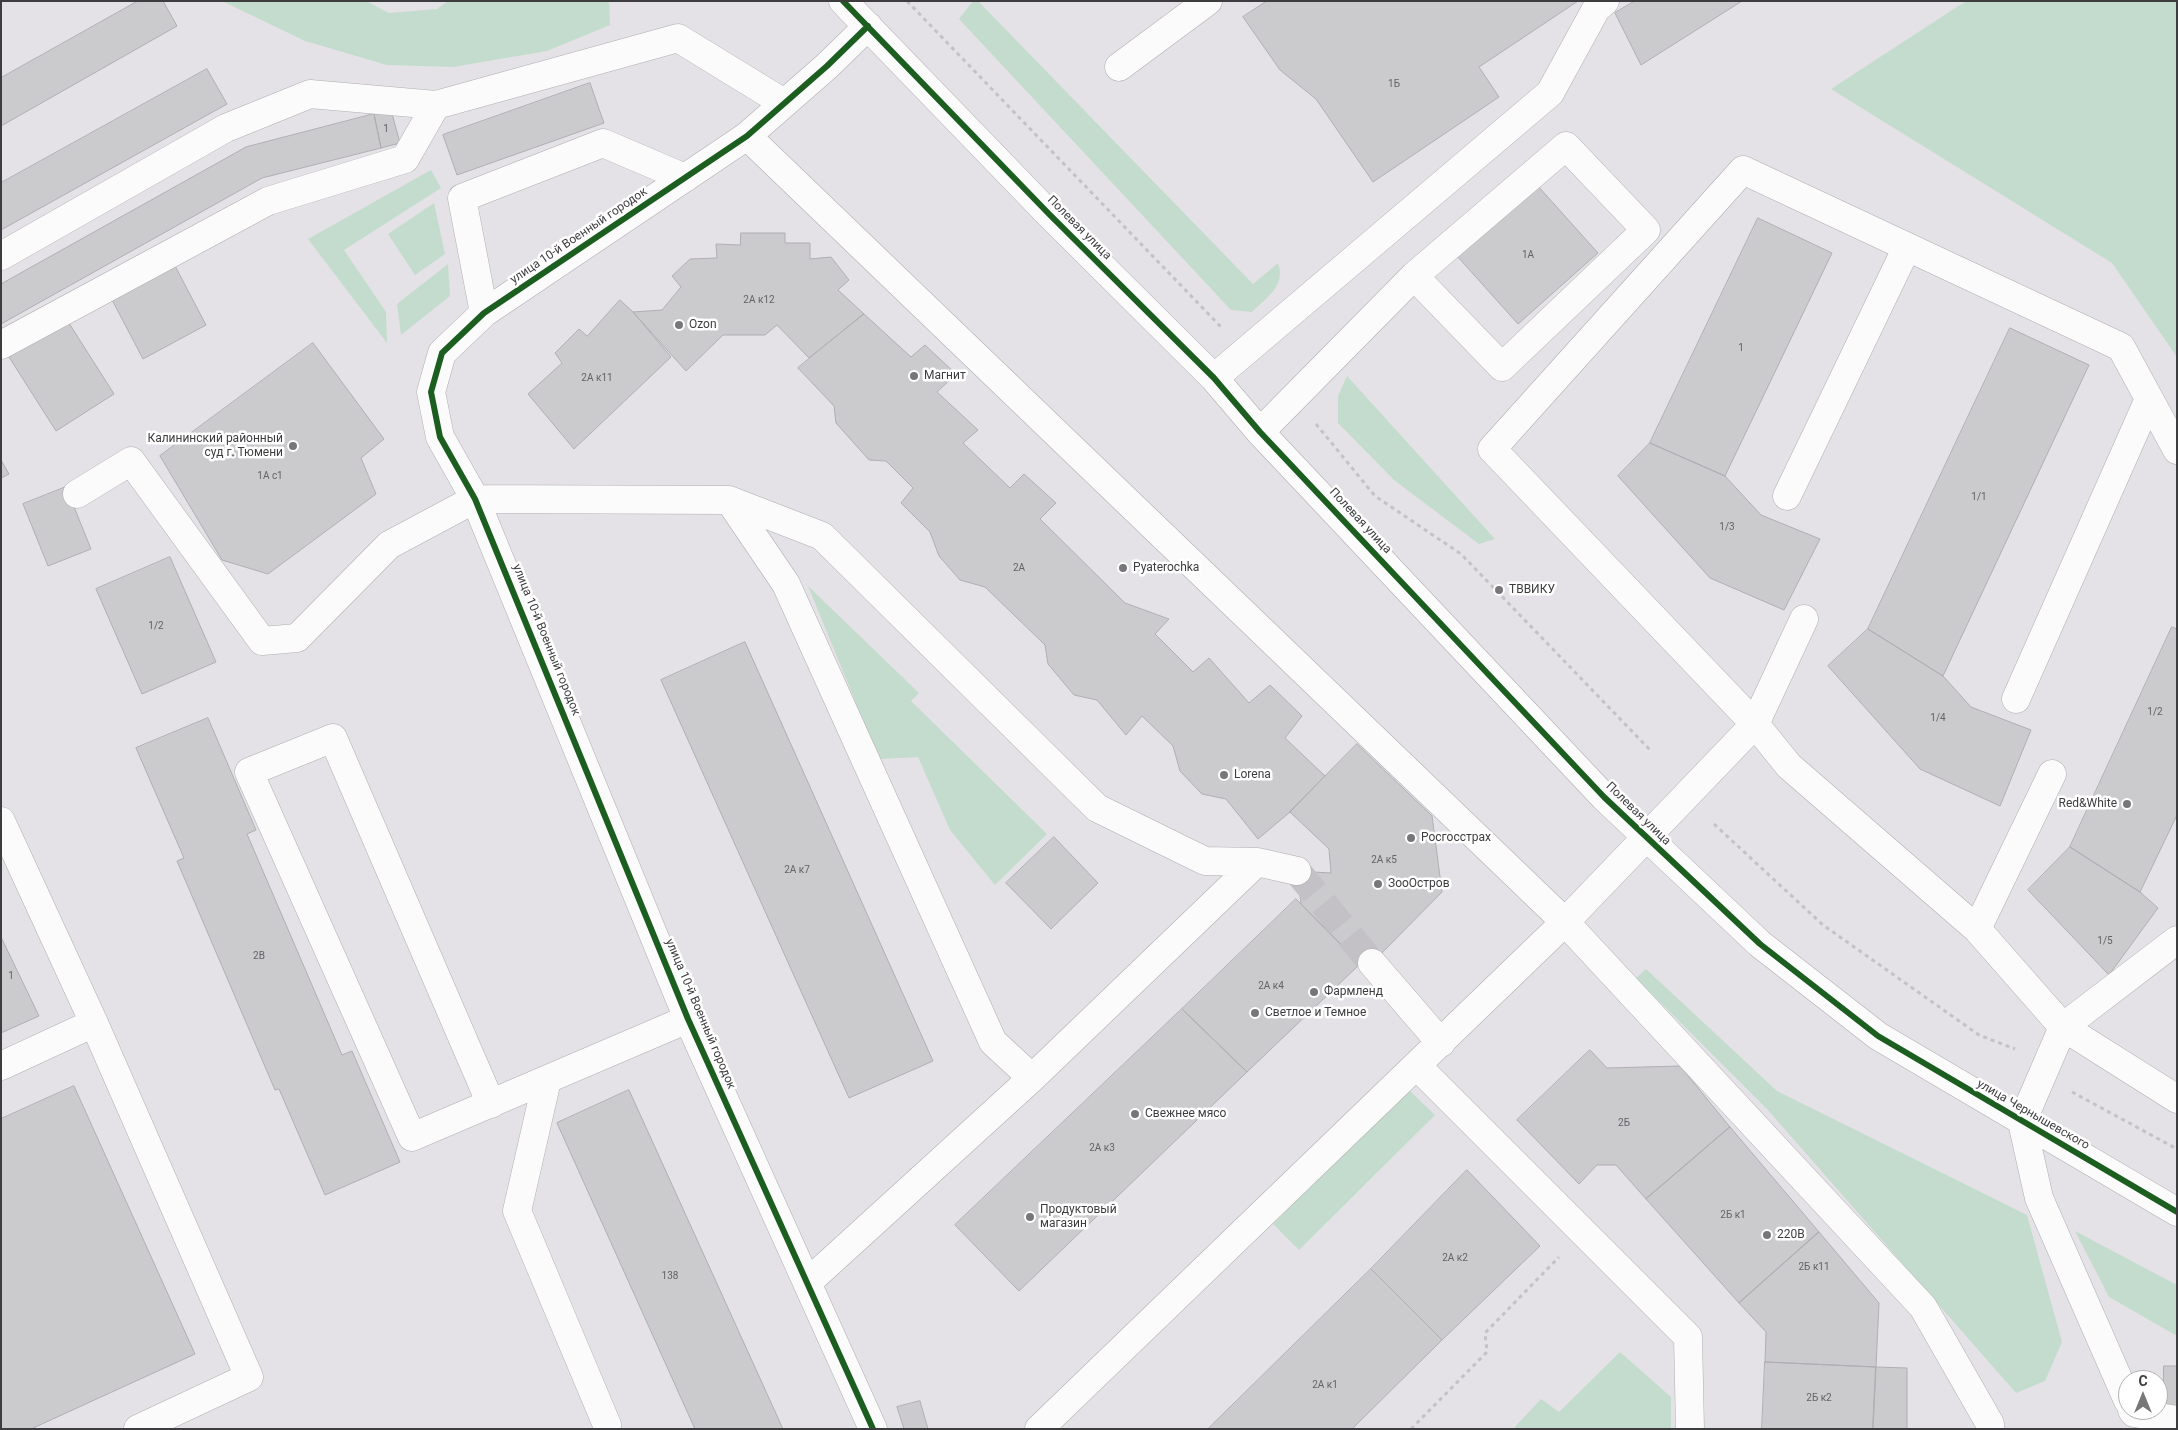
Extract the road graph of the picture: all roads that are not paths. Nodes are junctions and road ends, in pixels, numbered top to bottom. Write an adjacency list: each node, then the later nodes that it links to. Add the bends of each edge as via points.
1 (843, 1): 4 (street, Полевая улица)
2 (1208, 1): 5 (street)
3 (1605, 1): 15 (street, via 1596,9 1550,93)
4 (868, 26): 6 (street, улица 10-й Военный городок); 15 (street, Полевая улица, via 1049,214)
5 (1119, 68)
6 (784, 103): 7 (street, via 678,38); 8 (street, улица 10-й Военный городок)
7 (436, 104): 11 (street, via 310,94 226,128); 14 (street, via 405,159 268,201)
8 (747, 136): 9 (street, улица 10-й Военный городок); 31 (street)
9 (685, 178): 13 (street, улица 10-й Военный городок); 13 (street, via 603,143 462,198)
10 (1907, 247): 16 (street, via 2121,347); 20 (street); 25 (street, via 1743,170 1492,449)
11 (1, 256)
12 (1414, 276): 12 (street, via 1566,146 1646,230 1502,366); 17 (street)
13 (484, 313): 21 (street, улица 10-й Военный городок, via 442,353 431,392 440,437)
14 (1, 345)
15 (1214, 378): 17 (street, Полевая улица)
16 (2149, 399): 18 (street); 24 (street)
17 (1260, 432): 28 (street, Полевая улица)
18 (2177, 450)
19 (77, 494): 21 (street, via 131,461 262,641 297,638 390,545)
20 (1787, 496)
21 (475, 499): 22 (street); 35 (street, улица 10-й Военный городок)
22 (729, 500): 29 (street, via 822,536 1097,808 1205,861); 42 (street, via 786,584 994,1042)
23 (1804, 619): 25 (street)
24 (2016, 699)
25 (1755, 724): 28 (street); 32 (street, via 1789,766)
26 (2052, 774): 32 (street)
27 (1, 821): 36 (street)
28 (1646, 838): 31 (street); 38 (street, Полевая улица, via 1760,944)
29 (1257, 862): 30 (street); 42 (street)
30 (1297, 871)
31 (1565, 922): 39 (street); 55 (street, via 1923,1307)
32 (1977, 929): 37 (street)
33 (2177, 940): 37 (street)
34 (1372, 963): 39 (street)
35 (688, 1019): 43 (street); 48 (street, улица 10-й Военный городок)
36 (94, 1024): 40 (street); 51 (street, via 249,1377)
37 (2063, 1028): 44 (street); 46 (street)
38 (1878, 1036): 46 (street, улица Чернышевского)
39 (1442, 1043): 41 (street)
40 (1, 1066)
41 (1417, 1066): 53 (street); 54 (street, via 1688,1337)
42 (1032, 1078): 48 (street)
43 (547, 1080): 45 (street); 50 (street, via 518,1211)
44 (2177, 1099)
45 (491, 1104): 45 (street, via 412,1137 249,772 333,738)
46 (2022, 1122): 47 (street, улица Чернышевского); 49 (street, via 2039,1198)
47 (2177, 1212)
48 (807, 1284): 52 (street, улица 10-й Военный городок)
49 (2118, 1378)
50 (607, 1425)
51 (138, 1429)
52 (873, 1429)
53 (1039, 1429)
54 (1690, 1429)
55 (1990, 1429)

